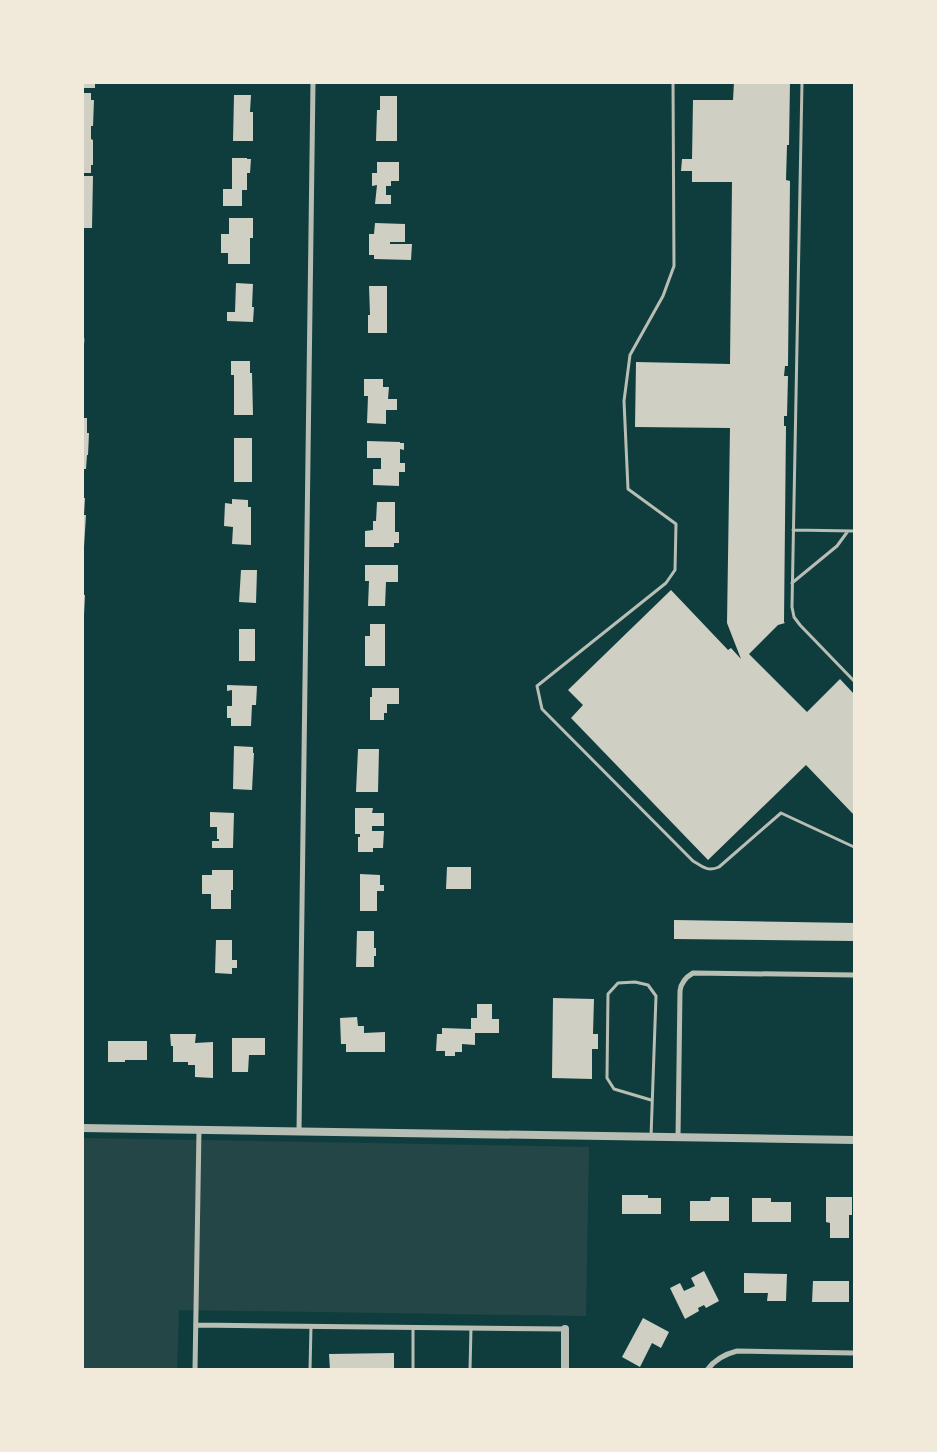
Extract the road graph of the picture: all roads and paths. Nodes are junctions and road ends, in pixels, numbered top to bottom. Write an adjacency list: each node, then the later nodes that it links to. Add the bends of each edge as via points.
1 (313, 82): 16 (street)
2 (673, 82): 11 (lane, via 674,266 663,296 630,355 624,401 628,489 676,524 675,570 666,583 537,686 542,709 693,861 706,870 719,867 780,813)
3 (802, 82): 6 (lane)
4 (83, 339): 5 (lane)
5 (82, 350)
6 (793, 530): 7 (lane); 9 (lane)
7 (848, 531): 8 (lane); 9 (lane, via 837,546)
8 (854, 531)
9 (792, 582): 10 (lane, via 794,617)
10 (854, 682)
11 (854, 847)
12 (854, 975): 18 (street, via 693,973 686,978 680,991)
13 (651, 1100): 13 (lane, via 656,996 648,985 618,983 608,994 607,1078 614,1089); 17 (lane)
14 (82, 1128): 15 (street)
15 (199, 1130): 16 (street); 20 (street)
16 (299, 1132): 17 (street)
17 (650, 1137): 18 (street)
18 (678, 1138): 19 (street)
19 (854, 1140)
20 (196, 1324): 21 (street); 26 (street)
21 (311, 1326): 22 (street); 27 (lane)
22 (413, 1327): 23 (street); 28 (lane)
23 (471, 1328): 24 (street); 29 (lane)
24 (565, 1328): 30 (street)
25 (854, 1353): 31 (street, via 737,1351 726,1354)
26 (195, 1370)
27 (310, 1370)
28 (413, 1370)
29 (470, 1370)
30 (564, 1370)
31 (707, 1370)

